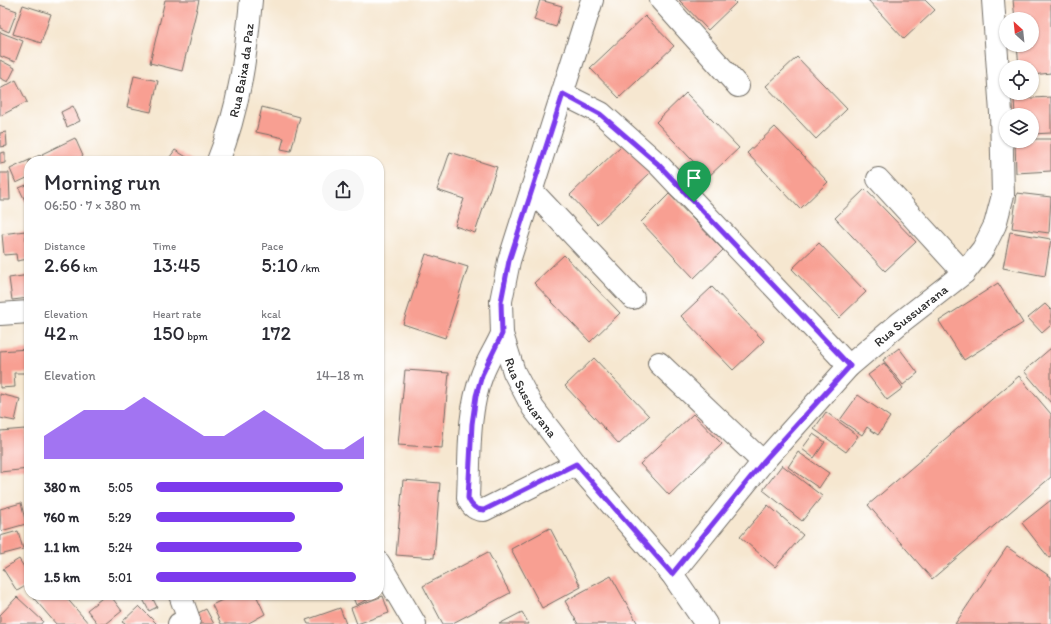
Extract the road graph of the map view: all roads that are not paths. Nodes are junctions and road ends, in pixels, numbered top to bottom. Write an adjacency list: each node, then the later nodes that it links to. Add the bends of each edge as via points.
1 (251, 0): 7 (street, Rua Baixa da Paz, via 238,98)
2 (592, 0): 6 (street, Rua Sussuarana)
3 (661, 0): 5 (street)
4 (993, 0): 10 (street, Rua Sussuarana, via 1001,113 1003,195 995,225 986,243)
5 (738, 86)
6 (563, 94): 9 (street, Rua Sussuarana); 16 (street, via 600,114 658,164)
7 (220, 156)
8 (878, 179): 10 (street)
9 (532, 191): 11 (street); 14 (street, Rua Sussuarana, via 509,261 501,302)
10 (964, 273): 16 (street, Rua Sussuarana)
11 (632, 298)
12 (24, 312): 13 (street)
13 (0, 314)
14 (502, 334): 18 (street, Rua Sussuarana, via 514,372 533,408); 18 (street, via 482,375 476,396 468,498 471,505 484,510)
15 (659, 363): 17 (street)
16 (850, 366): 17 (street, Rua Sussuarana)
17 (763, 462): 20 (street, Rua Sussuarana)
18 (576, 464): 20 (street, Rua Sussuarana)
19 (384, 571): 23 (street)
20 (672, 574): 24 (street, Rua Sussuarana)
21 (182, 600): 22 (street, via 189,620)
22 (179, 624)
23 (415, 624)
24 (706, 624)

